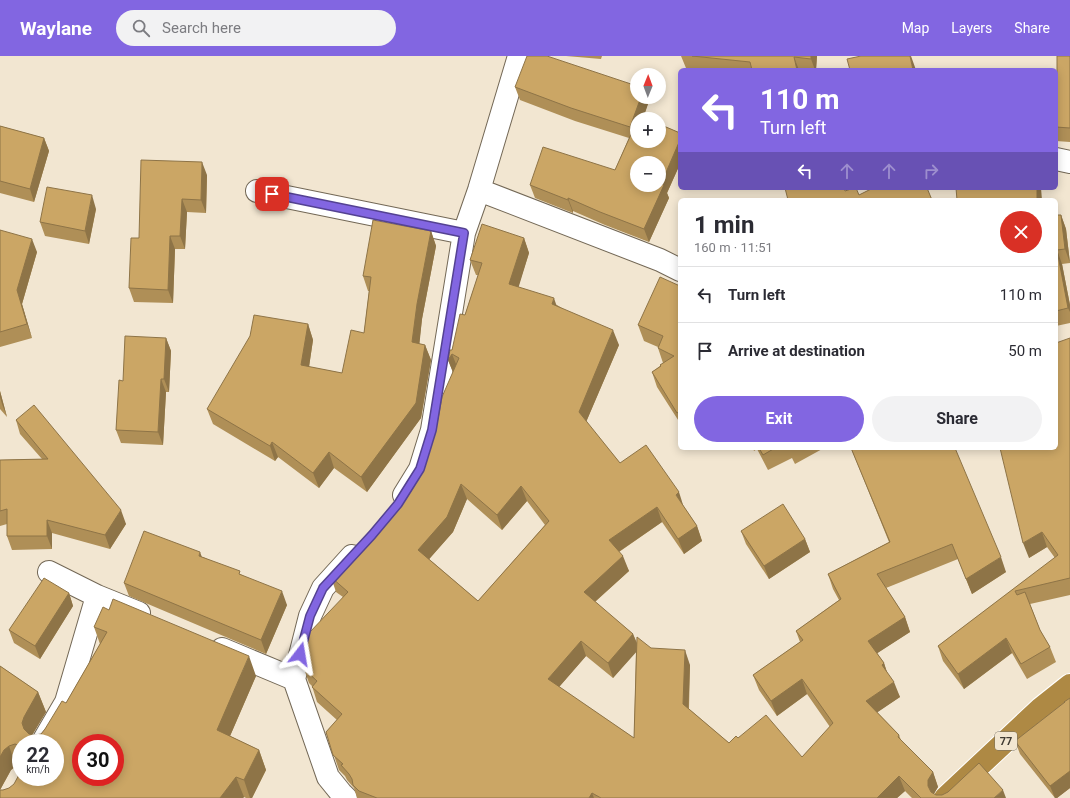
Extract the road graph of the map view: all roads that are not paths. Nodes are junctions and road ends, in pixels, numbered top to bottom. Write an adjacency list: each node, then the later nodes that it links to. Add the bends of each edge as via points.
1 (519, 56): 4 (street)
2 (1058, 159): 3 (street)
3 (1070, 162)
4 (479, 190): 6 (street); 7 (street)
5 (257, 191): 6 (street)
6 (464, 233): 8 (street, via 432,430 420,469)
7 (678, 269)
8 (394, 509)
9 (367, 541): 14 (street, via 323,588 310,616)
10 (49, 572): 11 (street)
11 (97, 596): 12 (street); 16 (street, via 66,702)
12 (156, 621)
13 (206, 642): 14 (street)
14 (294, 679): 17 (street, via 328,777)
15 (1070, 686): 18 (highway, 77, via 1041,708)
16 (47, 734)
17 (346, 798)
18 (945, 798)

